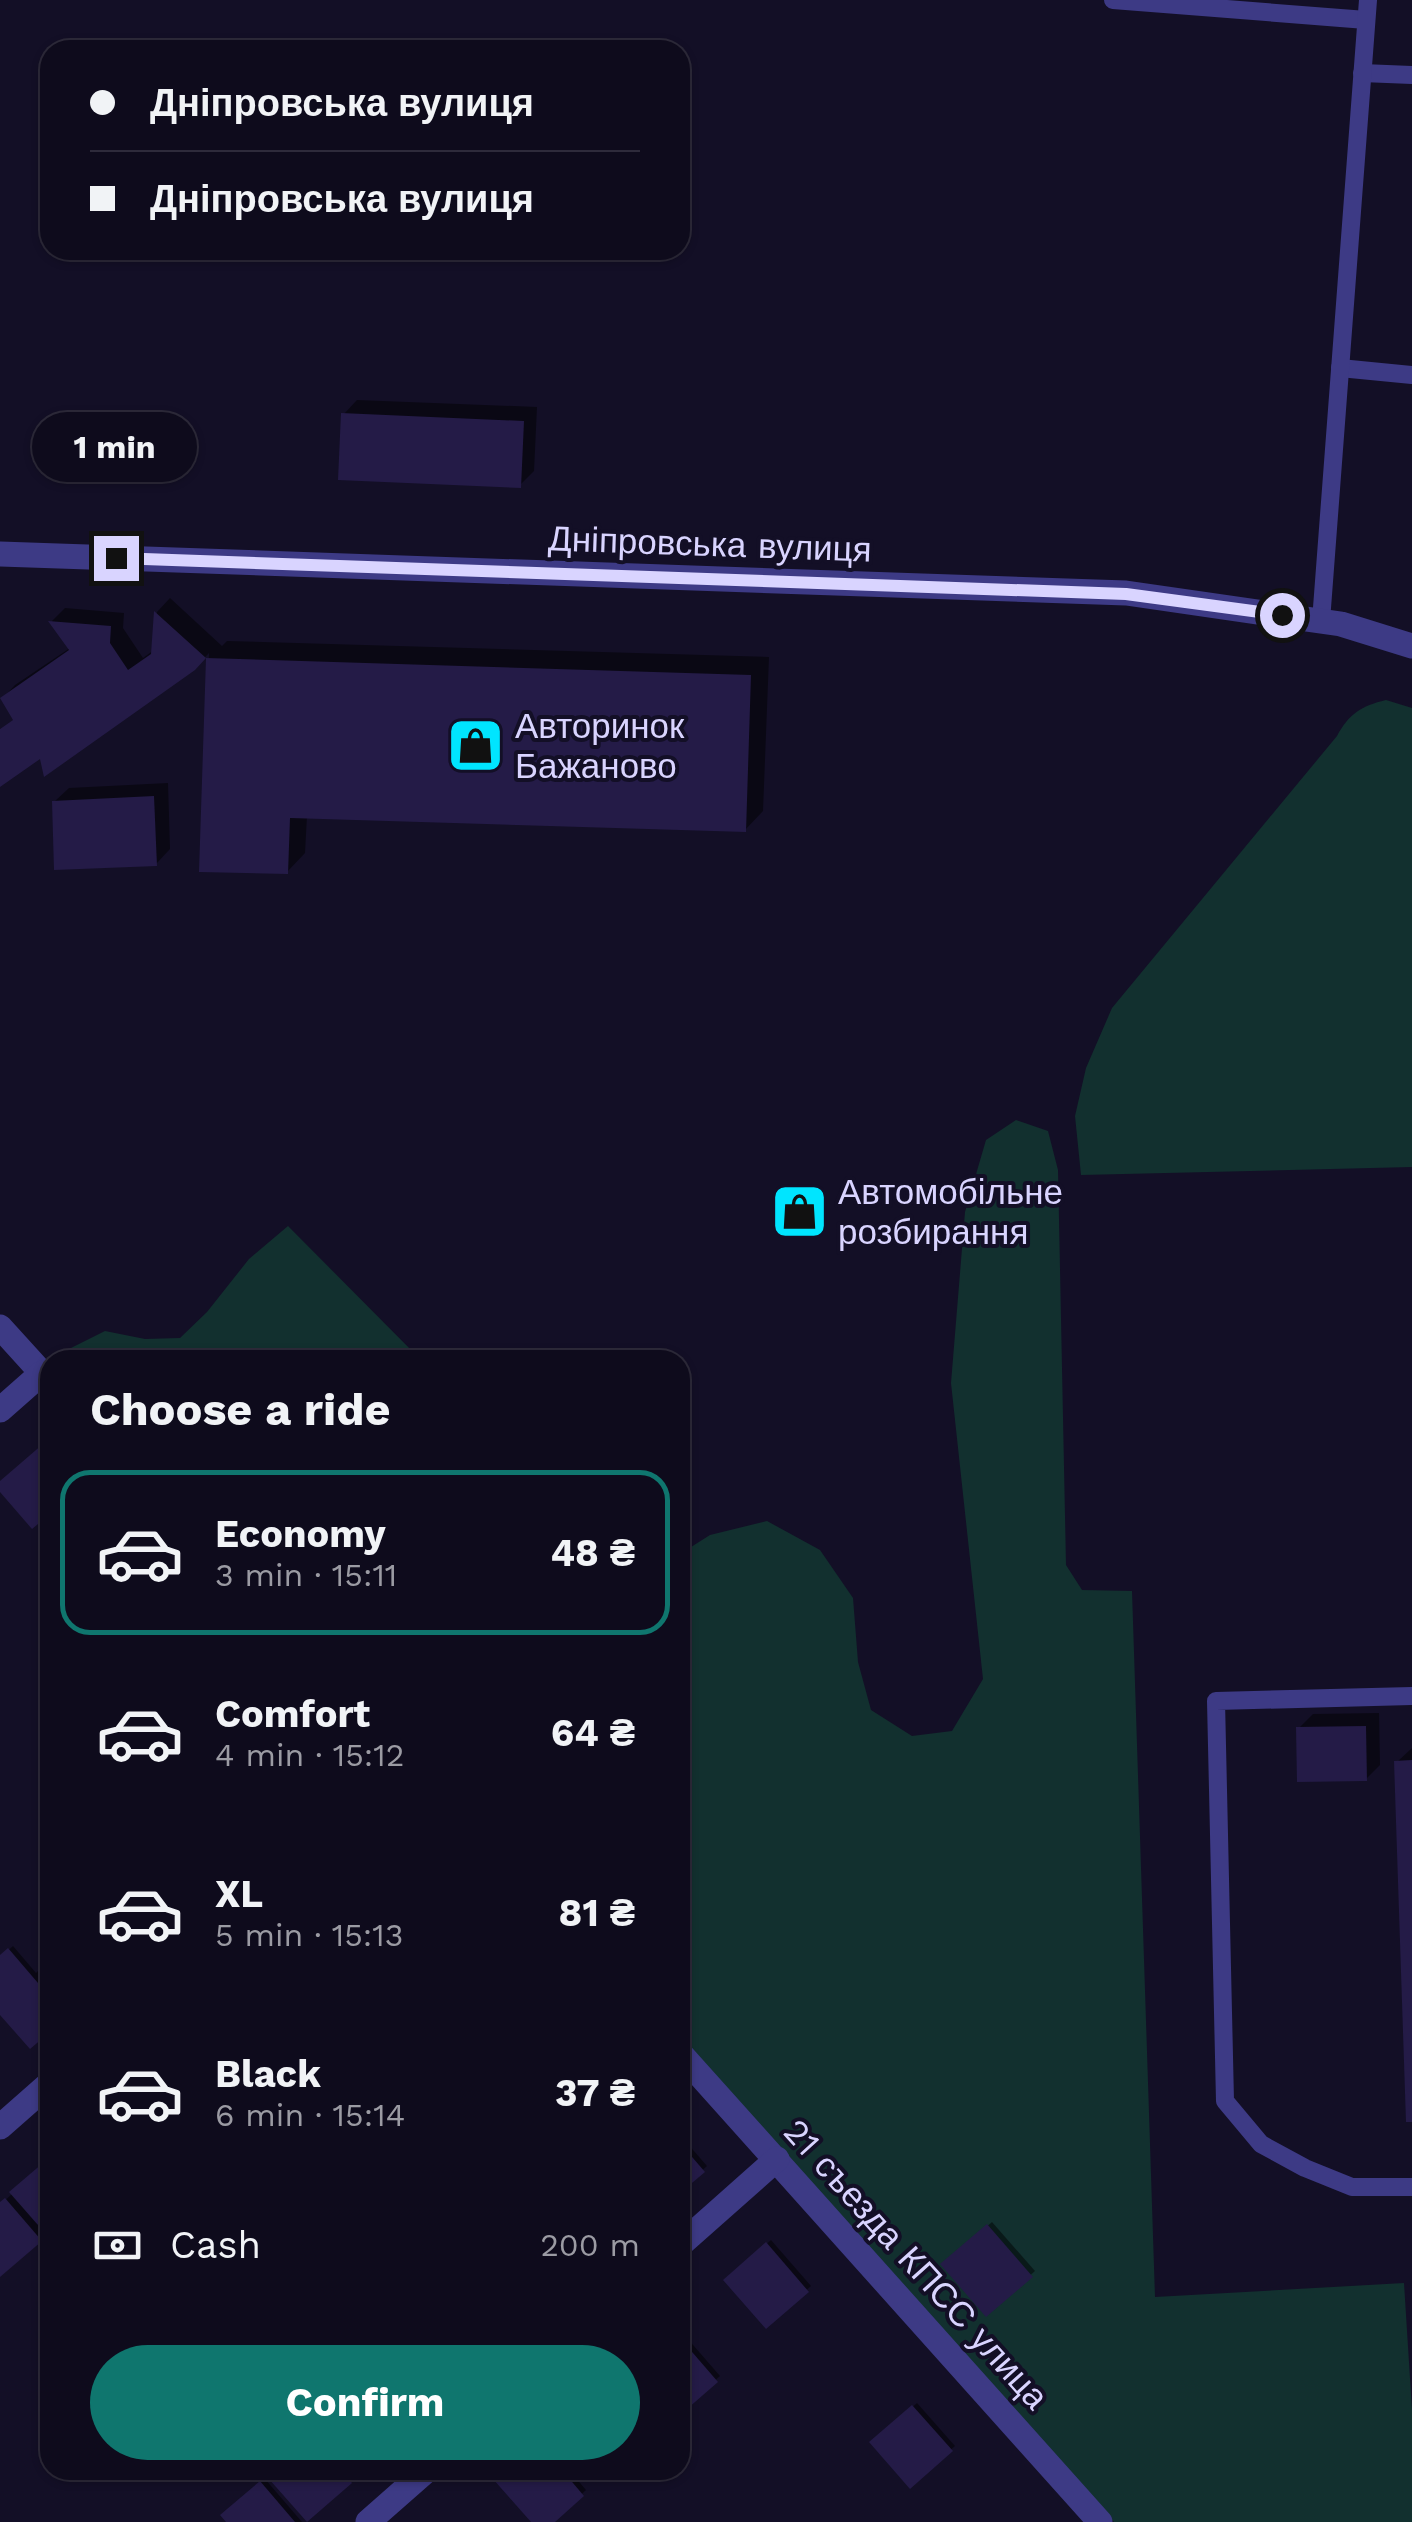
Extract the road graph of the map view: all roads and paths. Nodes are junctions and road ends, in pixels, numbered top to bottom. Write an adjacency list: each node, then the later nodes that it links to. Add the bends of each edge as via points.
1 (1113, 0): 3 (lane)
2 (1368, 0): 3 (lane)
3 (1366, 20): 4 (lane)
4 (1362, 73): 5 (lane); 6 (lane)
5 (1412, 75)
6 (1340, 368): 7 (lane); 9 (lane)
7 (1412, 375)
8 (0, 554): 9 (street, Дніпровська вулиця, via 1126,594)
9 (1321, 621): 10 (street, Дніпровська вулиця)
10 (1412, 646)
11 (0, 1327): 12 (street)
12 (40, 1371)
13 (40, 1382): 14 (street)
14 (0, 1410)
15 (1412, 1696): 20 (lane, via 1216,1701 1225,2101 1261,2144 1305,2168 1352,2186)
16 (690, 2064): 19 (street, 21 съезда КПСС улица)
17 (40, 2092): 18 (street)
18 (0, 2127)
19 (777, 2159): 21 (street); 24 (street, 21 съезда КПСС улица)
20 (1412, 2187)
21 (690, 2236)
22 (416, 2480): 23 (street)
23 (368, 2522)
24 (1100, 2522)

